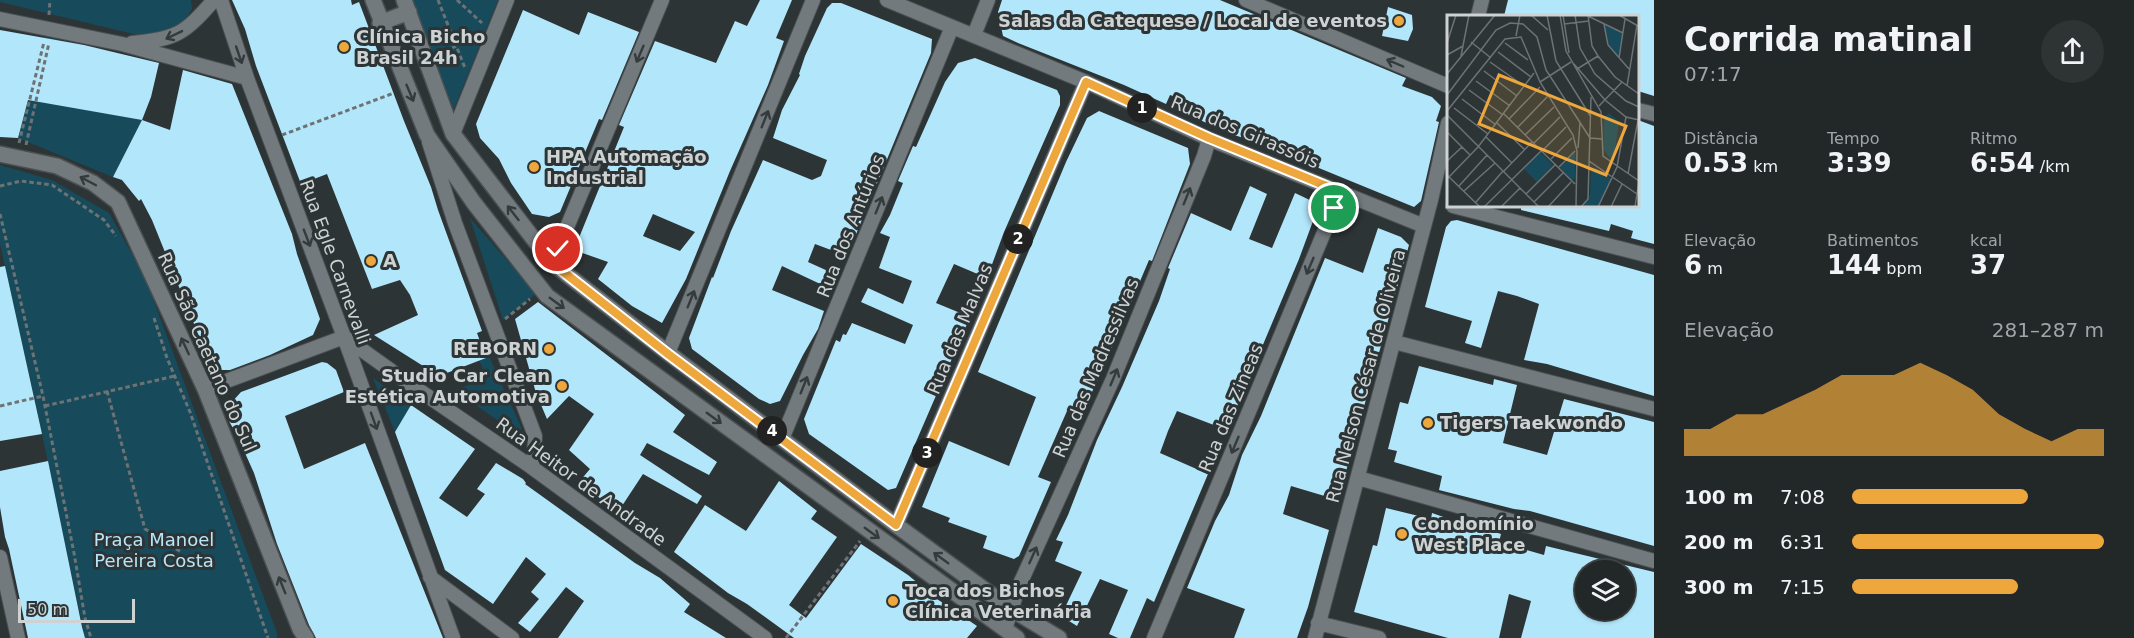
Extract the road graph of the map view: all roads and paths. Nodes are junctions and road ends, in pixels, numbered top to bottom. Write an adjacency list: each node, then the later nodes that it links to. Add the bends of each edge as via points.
1 (51, 0): 18 (path)
2 (214, 0): 22 (street, one-way to 22, via 196,21 164,40)
3 (220, 0): 26 (street, Rua Egle Carnevalli, one-way to 26)
4 (438, 0): 23 (path)
5 (457, 0): 20 (path)
6 (507, 0): 33 (street)
7 (662, 0): 50 (street, one-way to 50)
8 (813, 0): 56 (street, one-way to 8)
9 (887, 0): 19 (street, Rua dos Girassóis)
10 (988, 0): 21 (street)
11 (1246, 0): 28 (street, one-way to 11)
12 (1482, 0): 15 (street)
13 (376, 1): 17 (main road)
14 (406, 6): 17 (main road); 33 (main road)
15 (1478, 15)
16 (0, 19): 18 (street)
17 (380, 22): 34 (main road, one-way to 34)
18 (50, 24): 22 (street); 38 (path); 38 (path)
19 (952, 27): 21 (street, Rua dos Girassóis); 64 (street, Rua dos Antúrios, one-way to 19)
20 (486, 28)
21 (974, 35): 27 (street, Rua dos Girassóis)
22 (122, 44): 26 (street)
23 (456, 46): 24 (path); 25 (path)
24 (433, 58)
25 (467, 75)
26 (247, 78): 54 (street, Rua Egle Carnevalli, one-way to 54)
27 (1086, 82): 36 (street, Rua dos Girassóis); 67 (street, Rua das Malvas)
28 (1447, 85)
29 (399, 92): 35 (path)
30 (1639, 110): 31 (street)
31 (1654, 114)
32 (1447, 132): 41 (street, Rua Nelson César de Oliveira)
33 (453, 134): 50 (main road, one-way to 33)
34 (427, 135): 42 (main road); 46 (street)
35 (276, 137)
36 (1209, 138): 40 (street, Rua dos Girassóis); 73 (street, Rua das Madressilvas, one-way to 36, via 1113,379)
37 (0, 154): 38 (main road, Rua São Caetano do Sul)
38 (19, 158): 58 (main road, Rua São Caetano do Sul, one-way to 38, via 118,202 93,183 57,166)
39 (0, 186): 48 (path, via 21,181 51,185 104,220)
40 (1341, 192): 47 (street, Rua dos Girassóis); 85 (street, Rua das Zineas, one-way to 85)
41 (1431, 200): 43 (street); 47 (street, Rua Nelson César de Oliveira)
42 (474, 203): 46 (street, via 461,212); 68 (main road, one-way to 68, via 547,296)
43 (1447, 204)
44 (1457, 207): 49 (street)
45 (0, 214): 60 (path)
46 (455, 223): 65 (street, via 535,436)
47 (1424, 226): 55 (street, Rua Nelson César de Oliveira)
48 (118, 239)
49 (1654, 257)
50 (552, 263): 56 (main road)
51 (536, 294): 53 (path)
52 (152, 314): 57 (path)
53 (503, 320)
54 (344, 337): 58 (street); 65 (street, Rua Heitor de Andrade); 72 (street, Rua Egle Carnevalli, one-way to 72)
55 (1394, 342): 63 (street); 66 (street, Rua Nelson César de Oliveira)
56 (668, 354): 64 (main road)
57 (175, 376): 59 (path); 78 (path)
58 (205, 389): 79 (main road, Rua São Caetano do Sul, one-way to 58)
59 (107, 391): 62 (path); 69 (path, via 146,529)
60 (43, 396): 61 (path); 62 (path)
61 (0, 406)
62 (45, 406): 77 (path)
63 (1654, 409)
64 (782, 439): 67 (main road)
65 (530, 466): 82 (street, Rua Heitor de Andrade)
66 (1358, 478): 71 (street); 74 (street, Rua Nelson César de Oliveira)
67 (896, 525): 73 (main road, one-way to 67)
68 (868, 530): 75 (main road, one-way to 75); 83 (path)
69 (181, 552)
70 (0, 557): 76 (street)
71 (1654, 561)
72 (430, 577): 80 (street, Rua Egle Carnevalli); 81 (street)
73 (1011, 609): 75 (street, Rua das Madressilvas); 84 (main road)
74 (1318, 623): 86 (street, Rua Nelson César de Oliveira); 87 (street)
75 (1011, 634)
76 (18, 638)
77 (91, 638)
78 (268, 638)
79 (306, 638)
80 (453, 638)
81 (512, 638)
82 (765, 638)
83 (786, 638)
84 (1059, 638)
85 (1154, 638)
86 (1315, 638)
87 (1379, 638)

